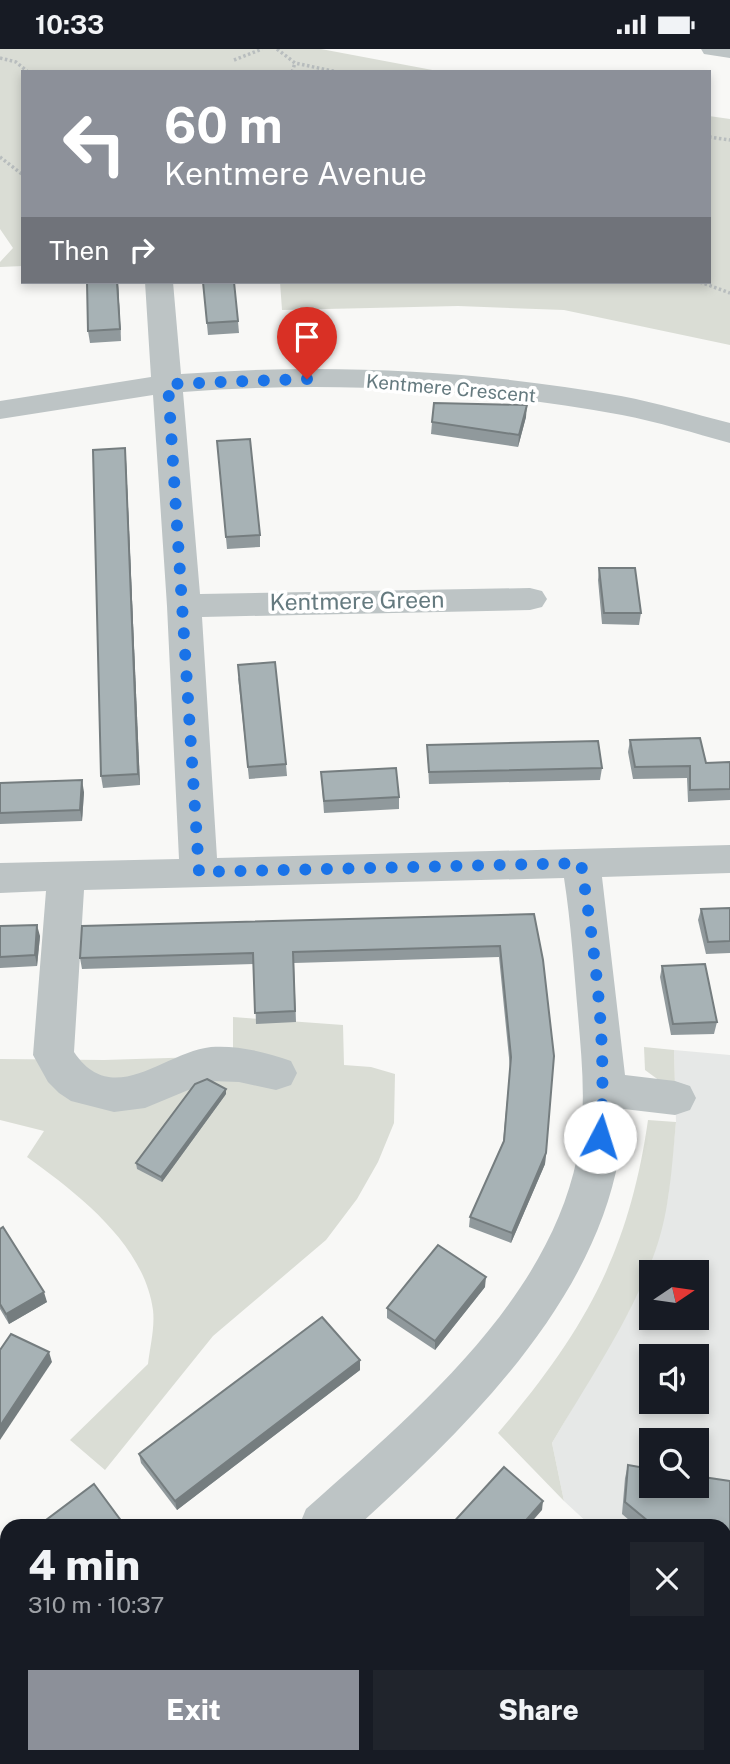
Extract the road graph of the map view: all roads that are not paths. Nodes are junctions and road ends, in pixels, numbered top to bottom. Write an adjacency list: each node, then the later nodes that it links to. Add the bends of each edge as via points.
1 (713, 49): 2 (street)
2 (730, 51)
3 (159, 284): 4 (street)
4 (168, 384): 5 (street, Kentmere Crescent); 6 (street, Kentmere Crescent, via 417,381 623,407); 8 (street)
5 (0, 409)
6 (730, 433)
7 (530, 599): 8 (street, Kentmere Green)
8 (184, 606): 11 (street)
9 (730, 859): 10 (street)
10 (581, 863): 11 (street); 15 (street)
11 (199, 872): 12 (street)
12 (66, 876): 13 (street); 14 (street, via 53,1055 62,1072 77,1084 119,1095 141,1092 200,1067 219,1064)
13 (0, 878)
14 (276, 1073)
15 (605, 1090): 16 (street); 17 (street, via 588,1192 556,1271 502,1351 423,1436)
16 (675, 1098)
17 (331, 1519)

